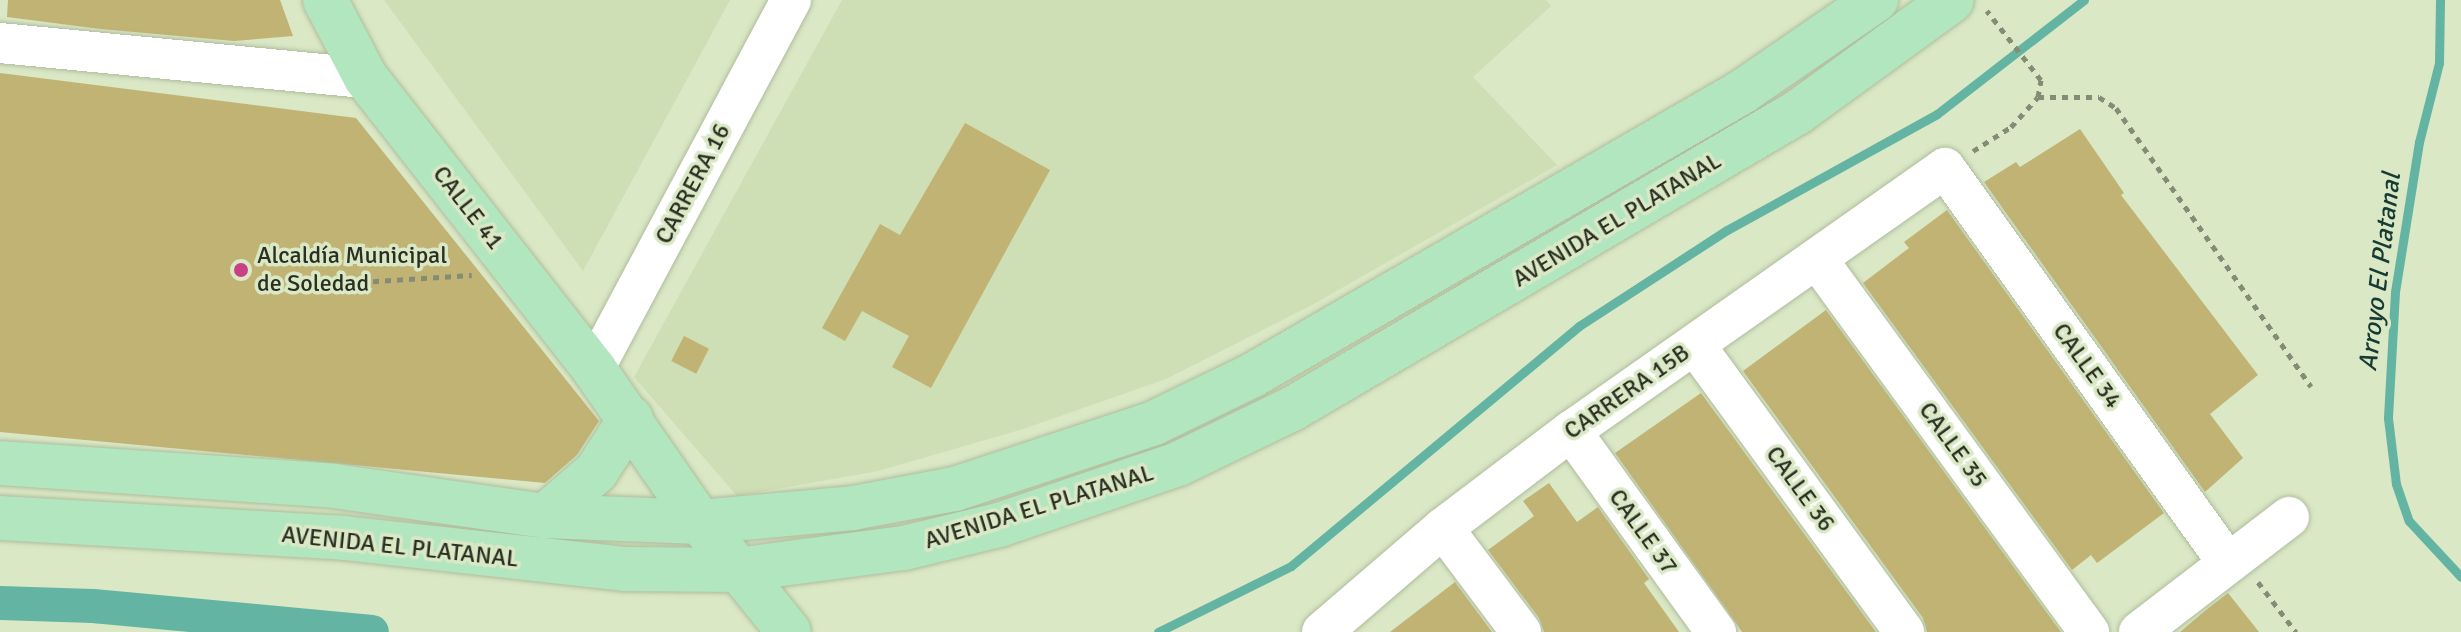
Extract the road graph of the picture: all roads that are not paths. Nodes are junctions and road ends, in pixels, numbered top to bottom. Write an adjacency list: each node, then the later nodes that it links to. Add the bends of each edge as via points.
1 (325, 0): 6 (main road, CALLE 41)
2 (791, 0): 10 (street, CARRERA 16)
3 (1876, 0): 17 (main road, AVENIDA EL PLATANAL, via 1742,92 1507,231 1251,376 1154,423 955,489 853,508)
4 (1966, 1): 20 (main road, AVENIDA EL PLATANAL, via 1798,112 1567,251 1292,409 1178,464 1097,495 918,545)
5 (0, 43): 6 (street)
6 (366, 78): 10 (main road, CALLE 41)
7 (1945, 168): 8 (street, CARRERA 15B); 19 (street, CALLE 34)
8 (1817, 259): 9 (street, CARRERA 15B); 26 (street, CALLE 35)
9 (1695, 345): 12 (street, CARRERA 15B); 25 (street, CALLE 36)
10 (594, 369): 11 (main road, CALLE 41)
11 (631, 418): 14 (main road, via 596,472); 17 (main road, CALLE 41)
12 (1571, 431): 18 (street, CARRERA 15B); 24 (street, CALLE 37)
13 (0, 463): 14 (main road, AVENIDA EL PLATANAL, via 334,486)
14 (545, 516): 17 (main road, AVENIDA EL PLATANAL)
15 (2289, 517): 19 (street)
16 (0, 518): 20 (main road, AVENIDA EL PLATANAL, via 344,538 626,569)
17 (700, 522): 20 (main road, CALLE 41)
18 (1443, 528): 22 (street, CARRERA 15B); 23 (street)
19 (2233, 560): 27 (street)
20 (736, 570): 21 (main road, CALLE 41)
21 (789, 632)
22 (1322, 632)
23 (1521, 632)
24 (1716, 632)
25 (1904, 632)
26 (2089, 632)
27 (2139, 632)

